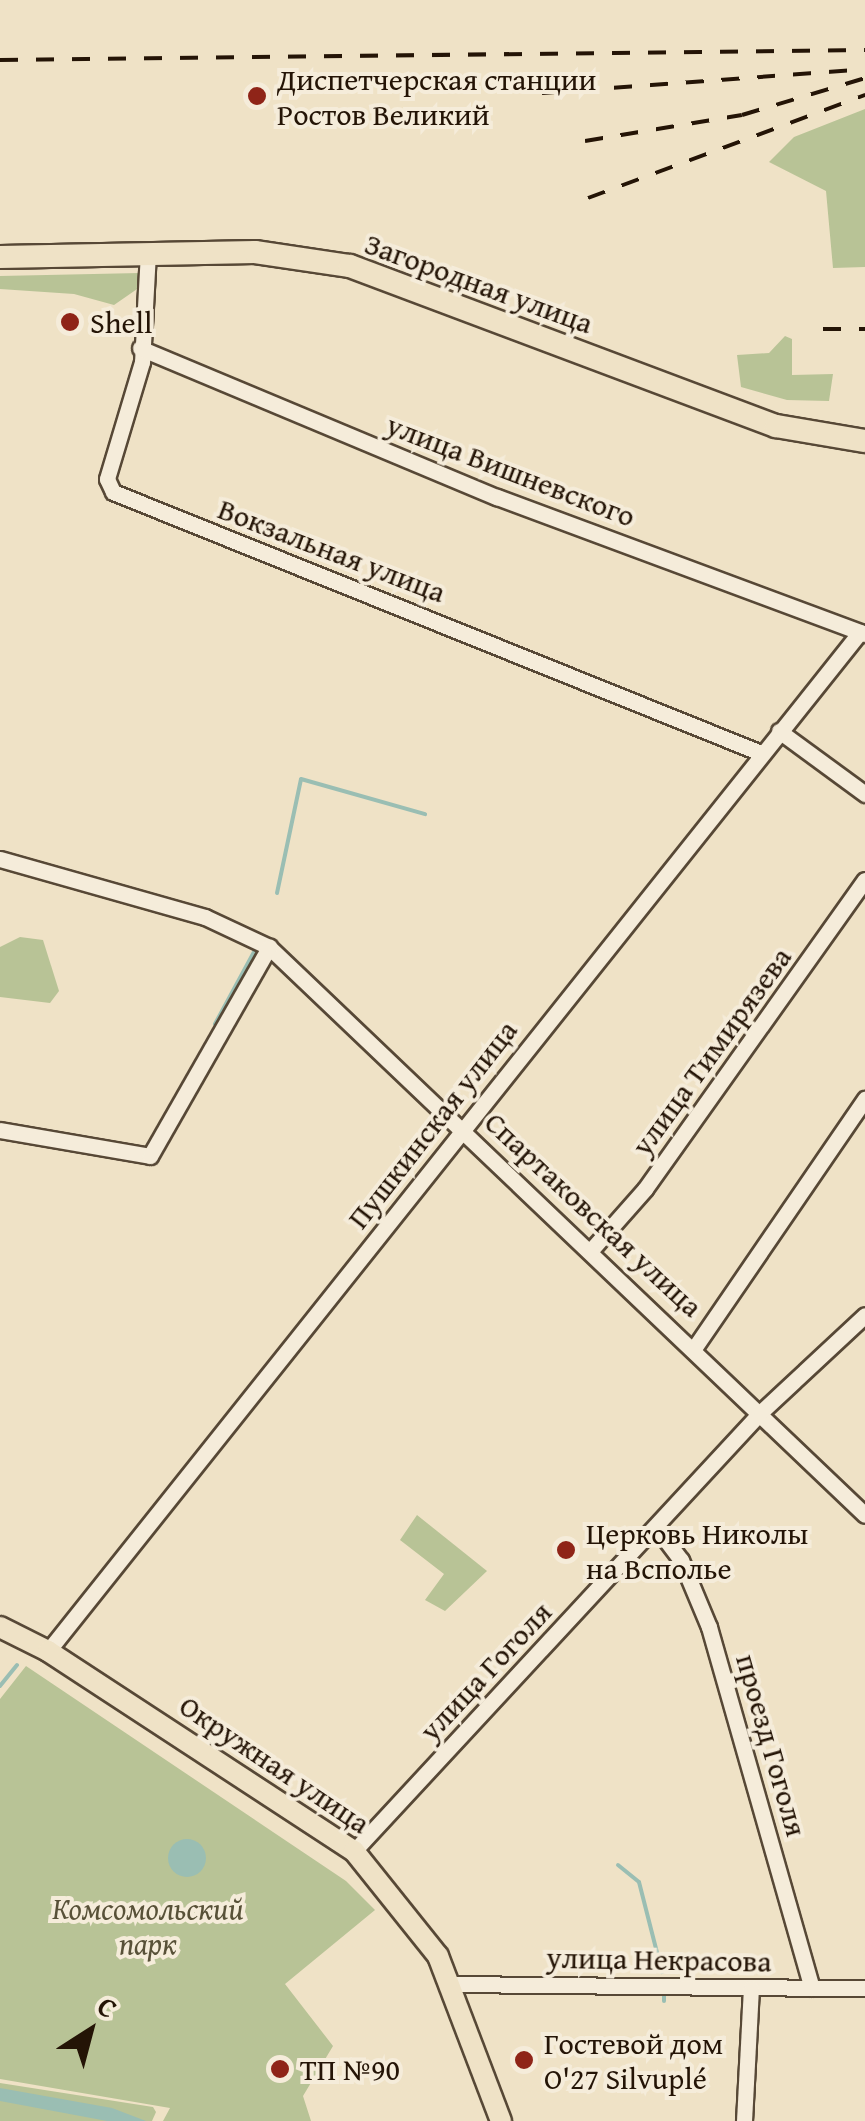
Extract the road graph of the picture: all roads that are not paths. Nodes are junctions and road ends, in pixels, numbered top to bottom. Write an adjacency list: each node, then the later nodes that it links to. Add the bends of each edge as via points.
1 (0, 247): 5 (highway, Загородная улица, via 222,240 330,251 430,280 772,413)
2 (148, 252): 3 (highway, Загородная улица); 4 (street, Вокзальная улица); 6 (highway, Загородная улица, via 255,252 350,266 776,426)
3 (0, 257)
4 (140, 348): 7 (street, улица Вишневского, via 497,497); 9 (street, Вокзальная улица, via 142,362 106,479 113,492)
5 (865, 428)
6 (865, 441)
7 (863, 633): 8 (street, Пушкинская улица)
8 (779, 731): 9 (street, Пушкинская улица); 10 (street)
9 (761, 753): 15 (street, Пушкинская улица)
10 (865, 794)
11 (0, 859): 13 (street, Спартаковская улица, via 205,917)
12 (865, 880): 17 (street, улица Тимирязева, via 656,1173)
13 (270, 947): 15 (street, Спартаковская улица, via 401,1078); 16 (street, via 150,1156)
14 (865, 1099): 19 (street)
15 (463, 1129): 17 (street, Спартаковская улица); 24 (street, Пушкинская улица)
16 (0, 1130)
17 (592, 1249): 19 (street, Спартаковская улица)
18 (865, 1314): 20 (street, улица Гоголя)
19 (695, 1347): 20 (street, Спартаковская улица)
20 (761, 1412): 21 (street, Спартаковская улица); 22 (street, улица Гоголя)
21 (865, 1515)
22 (656, 1527): 25 (street, улица Гоголя); 28 (street, проезд Гоголя, via 681,1560 709,1627)
23 (0, 1628): 24 (main road, Окружная улица)
24 (48, 1651): 25 (main road, Окружная улица)
25 (354, 1851): 26 (main road, Окружная улица, via 416,1926)
26 (452, 1984): 27 (street, улица Некрасова); 30 (main road, Окружная улица)
27 (751, 1988): 28 (street, улица Некрасова); 31 (street)
28 (812, 1988): 29 (street, улица Некрасова)
29 (865, 1988)
30 (501, 2121)
31 (744, 2121)

